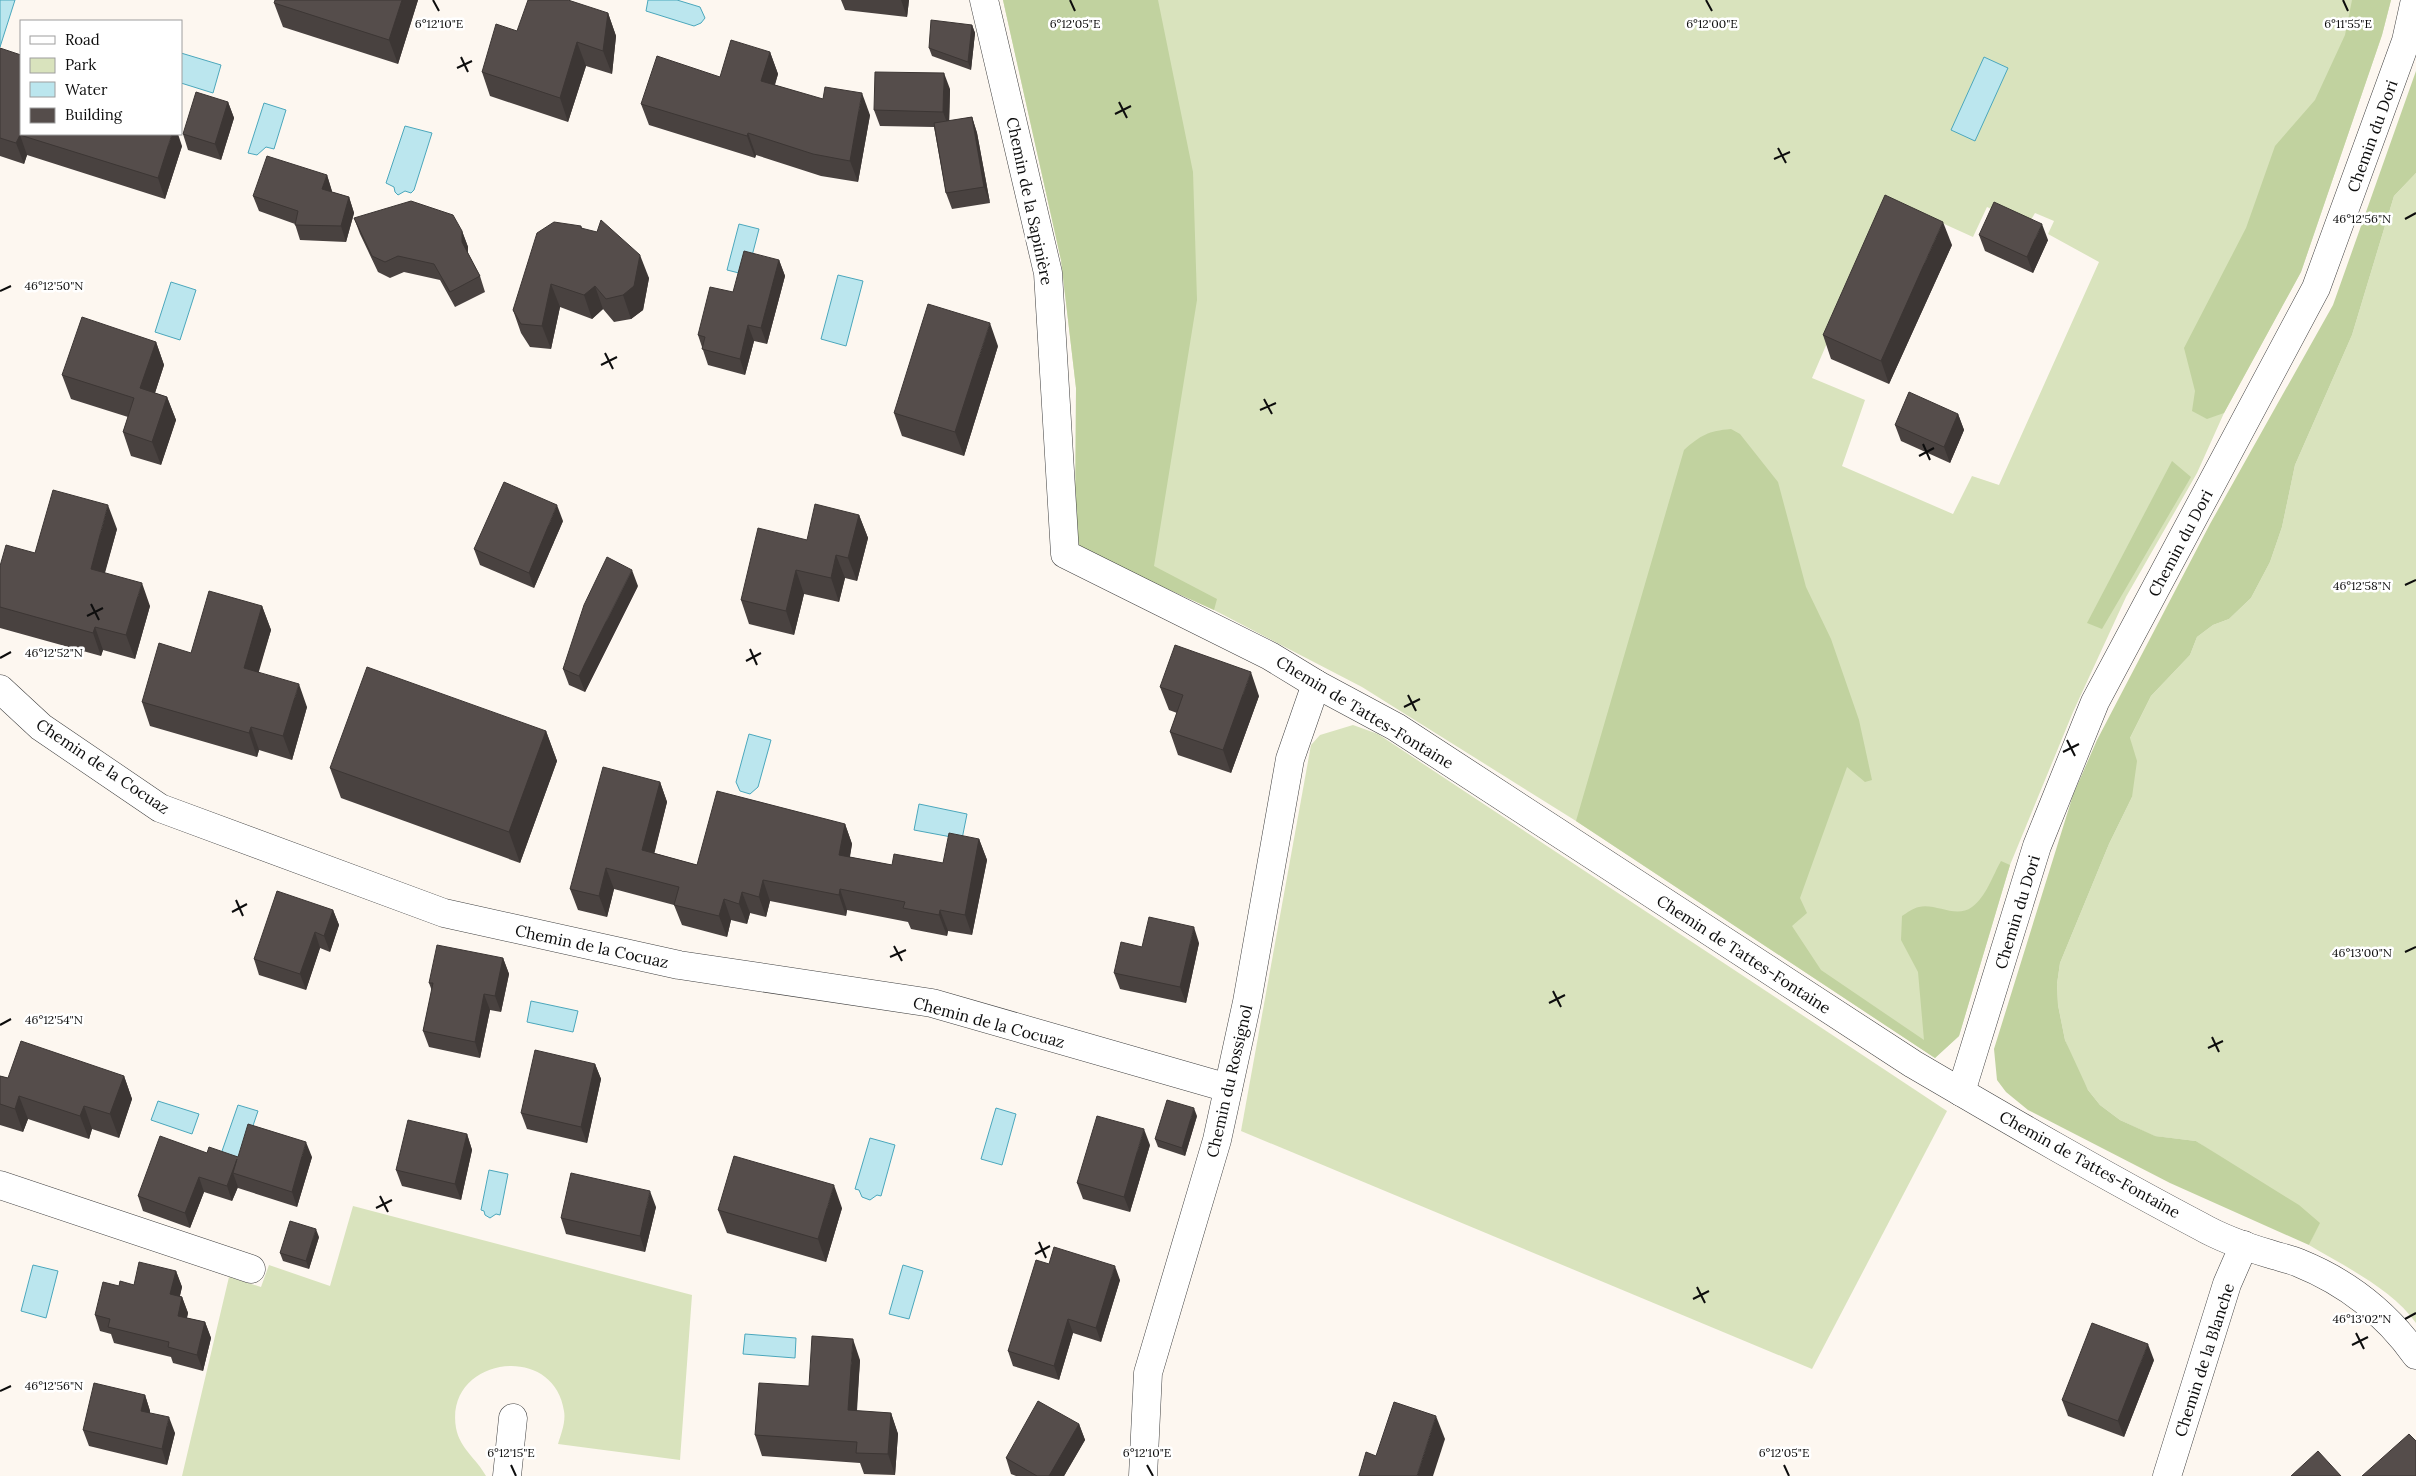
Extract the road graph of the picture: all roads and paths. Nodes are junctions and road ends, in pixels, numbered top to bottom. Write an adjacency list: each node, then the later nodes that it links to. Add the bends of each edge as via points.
1 (984, 0): 3 (street, Chemin de la Sapinière, via 1048,273)
2 (2415, 0): 7 (street, Chemin du Dori, via 2406,41 2316,288 2095,702 2061,783 2037,846)
3 (1065, 554): 4 (street, Chemin de Tattes-Fontaine, via 1270,656)
4 (1316, 684): 6 (street, Chemin du Rossignol, via 1290,759 1247,1002); 7 (street, Chemin de Tattes-Fontaine, via 1396,727)
5 (0, 689): 6 (street, Chemin de la Cocuaz, via 40,727 160,808 444,913 679,965 932,1004)
6 (1228, 1088): 14 (street, Chemin du Rossignol, via 1217,1140 1148,1373)
7 (1961, 1092): 9 (street, Chemin de Tattes-Fontaine, via 2202,1227)
8 (0, 1185): 10 (street)
9 (2244, 1245): 11 (street, Chemin de Tattes-Fontaine, via 2298,1262 2335,1280 2370,1304 2400,1333); 15 (street, Chemin de la Blanche, via 2227,1284)
10 (251, 1269)
11 (2416, 1355)
12 (513, 1418): 13 (street)
13 (507, 1476)
14 (1143, 1476)
15 (2167, 1476)

